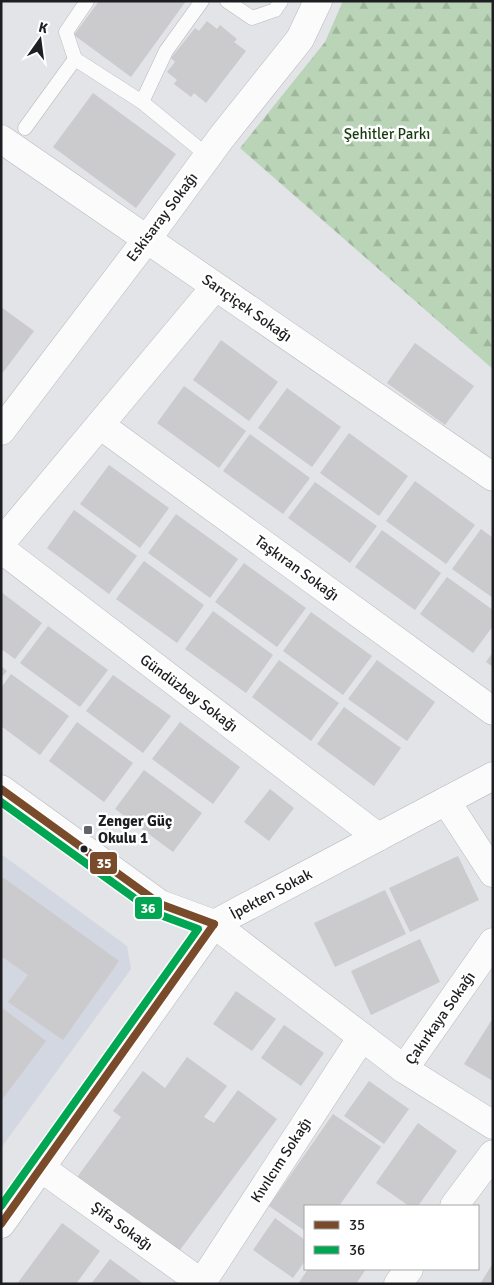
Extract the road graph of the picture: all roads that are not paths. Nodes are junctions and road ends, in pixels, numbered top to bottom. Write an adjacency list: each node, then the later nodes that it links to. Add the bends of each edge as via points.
1 (87, 1): 6 (lane, via 66,32)
2 (202, 1): 7 (lane, via 166,52)
3 (226, 1): 4 (lane, via 252,18 275,10)
4 (280, 1)
5 (318, 1): 9 (street, Eskisaray Sokağı, via 300,40)
6 (75, 59): 7 (lane); 8 (lane)
7 (142, 102): 9 (lane)
8 (13, 134): 10 (street, Sarıçiçek Sokağı)
9 (208, 156): 10 (street, Eskisaray Sokağı)
10 (147, 239): 11 (street, Sarıçiçek Sokağı); 13 (street, Eskisaray Sokağı)
11 (216, 287): 12 (street); 14 (street, Sarıçiçek Sokağı)
12 (100, 425): 15 (street); 17 (street, Taşkıran Sokağı)
13 (1, 430)
14 (493, 477)
15 (1, 543)
16 (1, 549): 21 (street, Gündüzbey Sokağı)
17 (493, 711)
18 (493, 776): 20 (street, İpekten Sokak)
19 (1, 788): 23 (street, via 160,904)
20 (446, 801): 21 (street, İpekten Sokak); 22 (street)
21 (378, 837): 23 (street, İpekten Sokak)
22 (493, 873)
23 (214, 924): 25 (street); 29 (street, İpekten Sokak)
24 (493, 942): 26 (street, Çakırkaya Sokağı)
25 (362, 1037): 26 (street); 33 (street, Kıvılcım Sokağı)
26 (404, 1069): 27 (street)
27 (493, 1124)
28 (493, 1154): 30 (street)
29 (41, 1168): 31 (street, İpekten Sokak); 33 (street, Şifa Sokağı)
30 (455, 1205)
31 (1, 1224)
32 (408, 1270): 34 (street)
33 (202, 1283)
34 (398, 1284)

